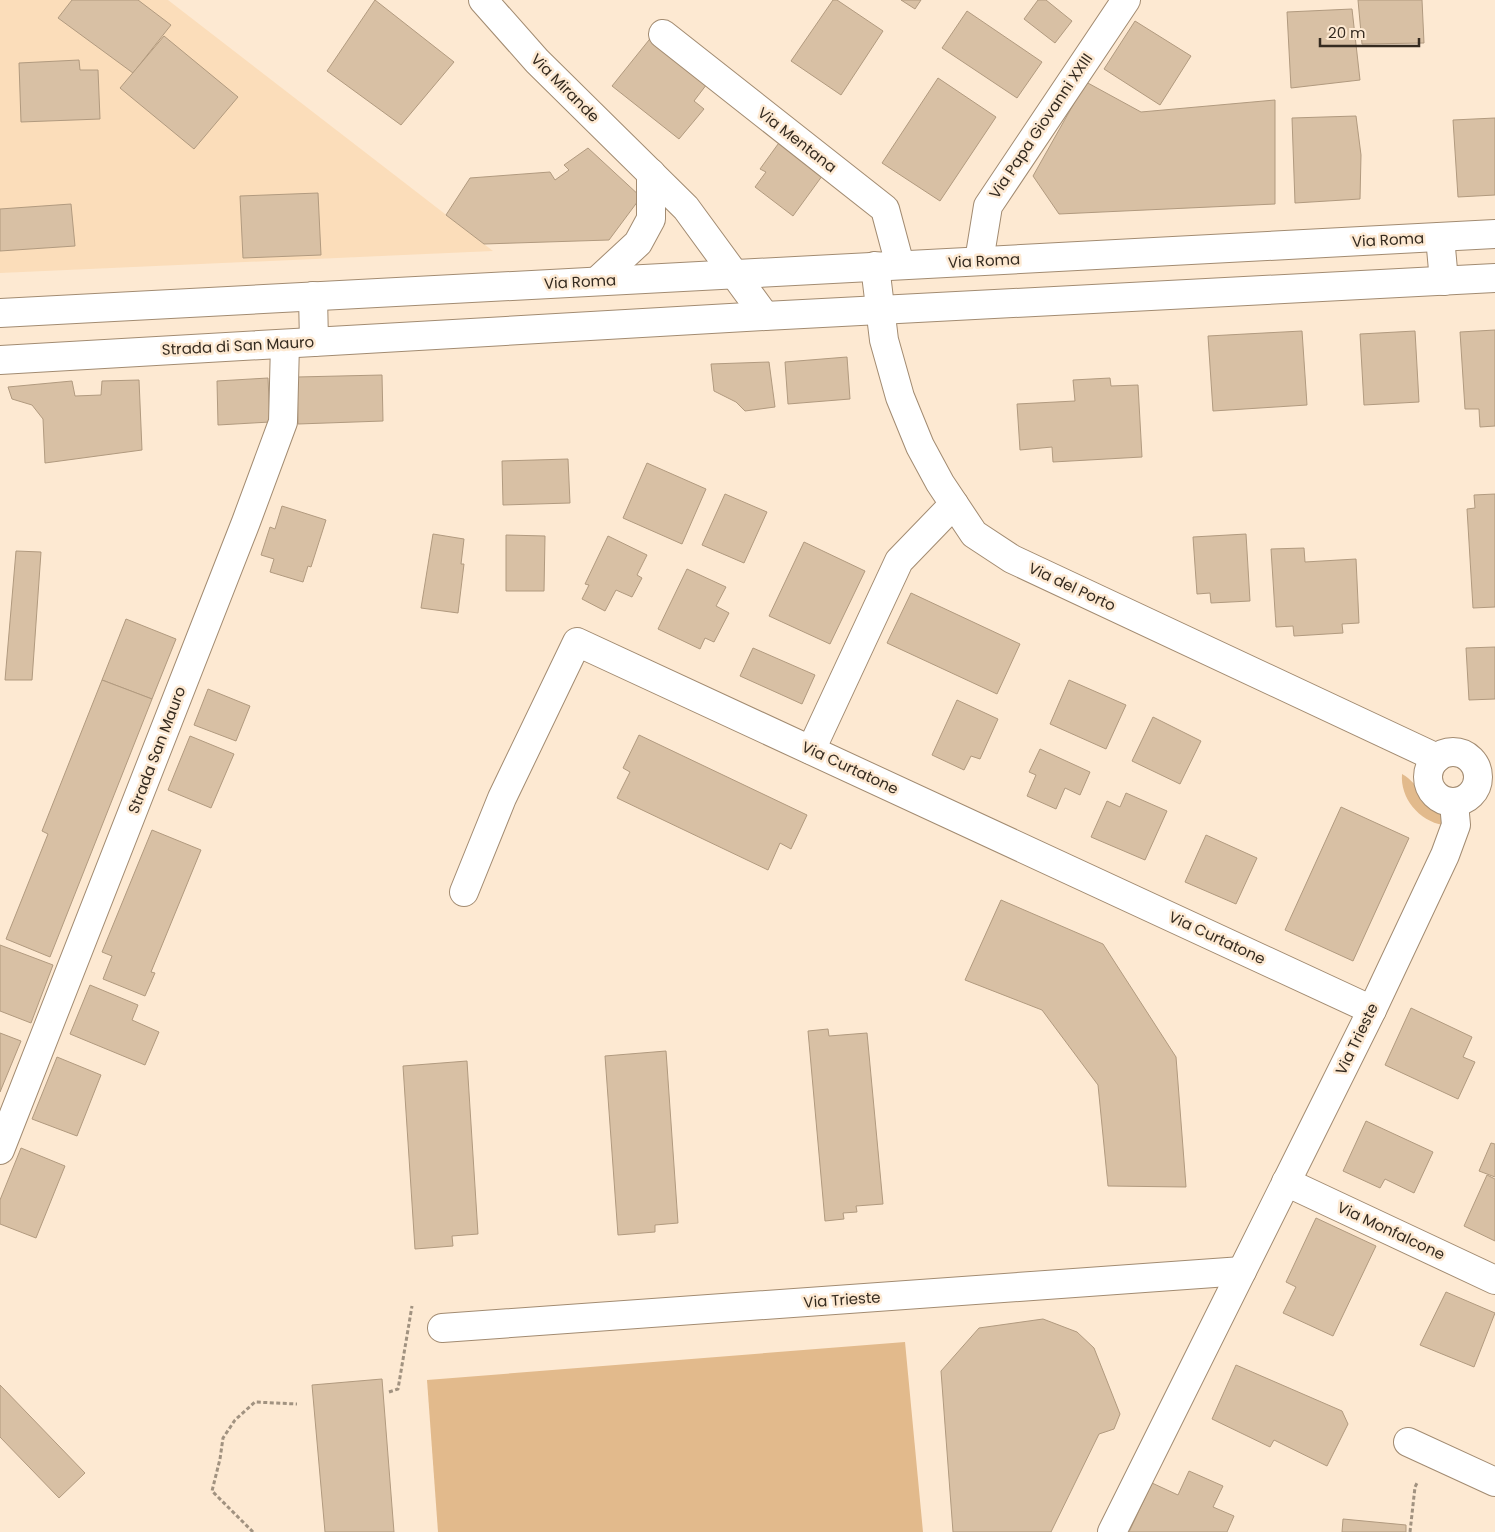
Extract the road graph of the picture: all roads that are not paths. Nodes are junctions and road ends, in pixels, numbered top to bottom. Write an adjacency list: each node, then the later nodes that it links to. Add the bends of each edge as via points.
1 (483, 0): 4 (street, Via Mirande, via 537,61)
2 (1126, 0): 7 (street, Via Papa Giovanni XXIII, via 988,206)
3 (664, 34): 8 (street, Via Mentana, via 885,209)
4 (651, 173): 9 (street, Via Mirande, via 686,208); 11 (street, via 652,219 638,243)
5 (1495, 234): 6 (street, Via Roma)
6 (1440, 237): 7 (street, Via Roma, via 1165,242); 12 (street)
7 (979, 261): 8 (street, Via Roma)
8 (888, 265): 9 (street, Via Roma); 14 (street, Via del Porto)
9 (734, 273): 11 (street, Via Roma); 16 (street, Via Mirande)
10 (1495, 278): 12 (street)
11 (597, 281): 13 (street, Via Roma)
12 (1444, 281): 14 (street)
13 (313, 296): 15 (street); 17 (street)
14 (881, 311): 16 (street); 20 (street, Via del Porto, via 884,340 900,397 920,446)
15 (0, 313)
16 (765, 316): 17 (street, Strada di San Mauro)
17 (314, 342): 18 (street, Strada di San Mauro)
18 (285, 344): 19 (street, Strada di San Mauro); 27 (street, Strada San Mauro, via 283,422)
19 (0, 360)
20 (954, 504): 21 (street, via 899,561); 22 (street, Via del Porto, via 974,534 1012,559)
21 (812, 750): 25 (street, Via Curtatone, via 577,642 502,798); 26 (street, Via Curtatone)
22 (1437, 758): 23 (street, via 1444,753 1464,754); 24 (street, via 1427,776 1429,786 1443,801)
23 (1487, 776): 24 (street, via 1473,794)
24 (1454, 803): 26 (street, Via Trieste, via 1456,826 1451,840)
25 (464, 892)
26 (1372, 1010): 28 (street, Via Trieste)
27 (0, 1150)
28 (1286, 1182): 29 (street, Via Trieste); 30 (street, Via Monfalcone)
29 (1242, 1271): 31 (street, Via Trieste); 34 (street, Via Trieste)
30 (1495, 1280)
31 (442, 1328)
32 (1420, 1448): 33 (street)
33 (1495, 1482)
34 (1112, 1532)

